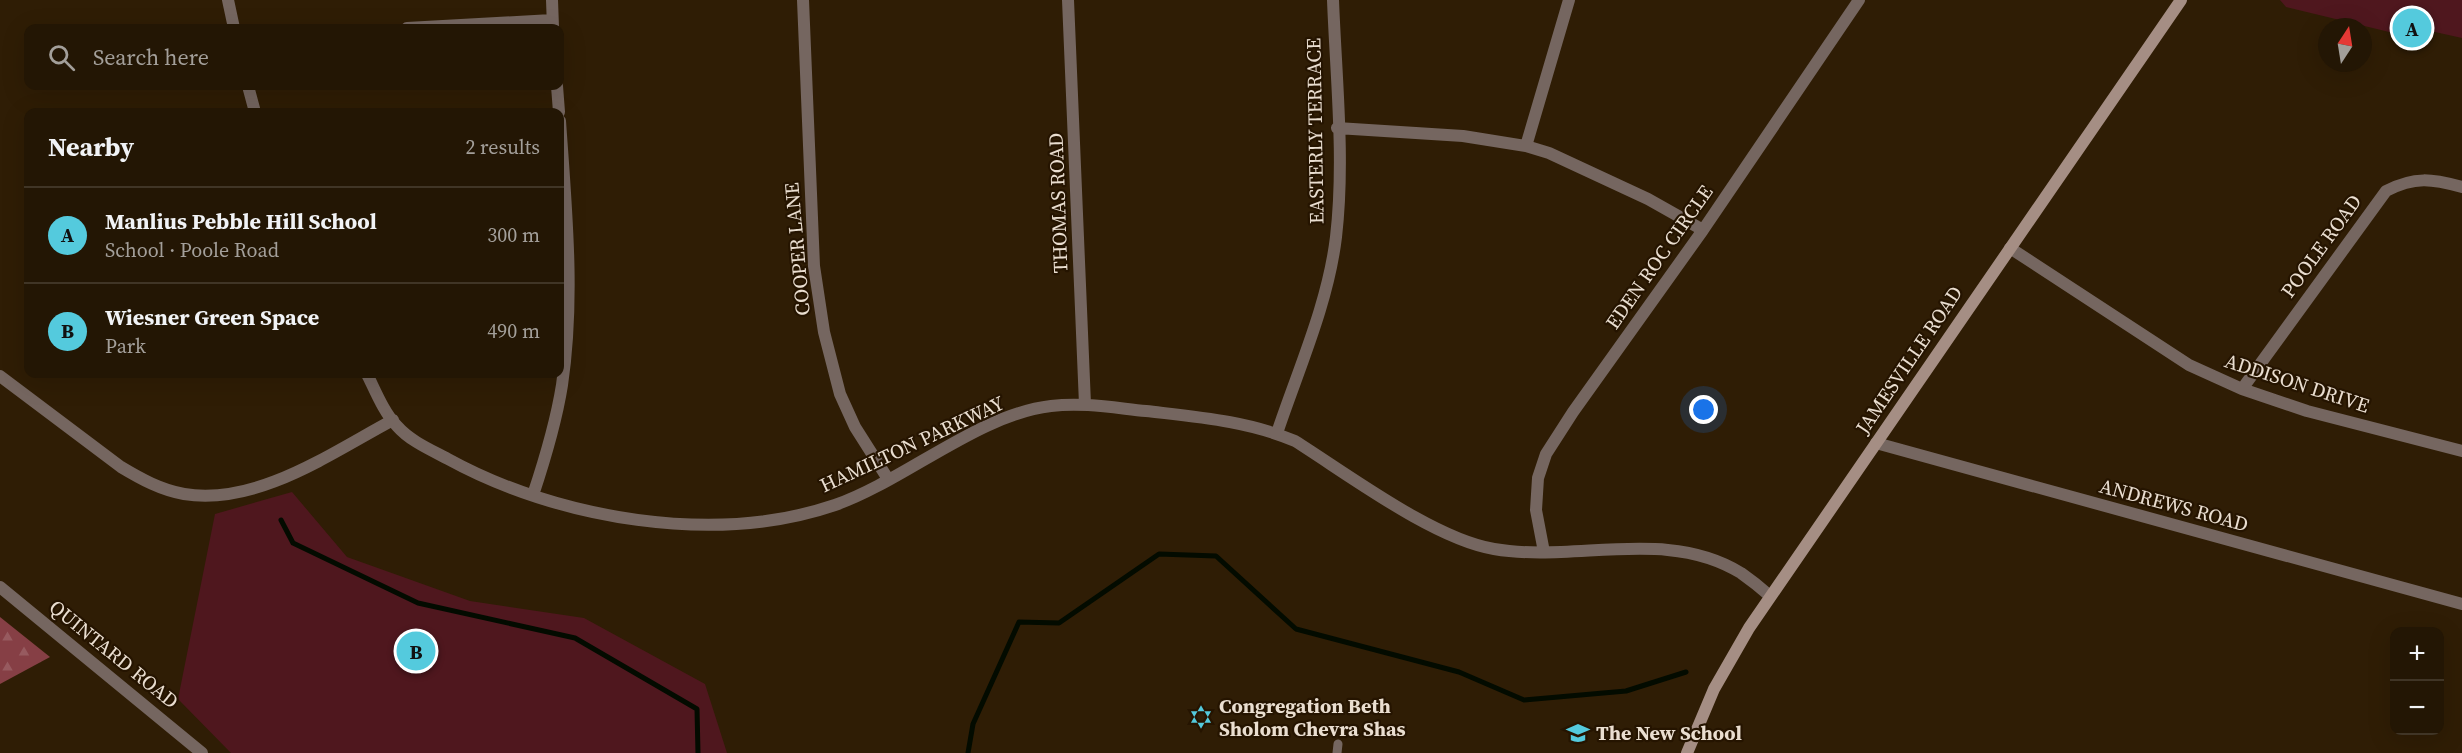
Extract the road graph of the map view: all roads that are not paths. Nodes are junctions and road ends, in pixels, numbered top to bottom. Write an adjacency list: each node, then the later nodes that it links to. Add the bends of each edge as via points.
1 (228, 0): 9 (street)
2 (552, 0): 10 (street)
3 (803, 0): 31 (street, COOPER LANE, via 814,266 824,332 840,394 855,427)
4 (1068, 0): 26 (street, THOMAS ROAD)
5 (1333, 0): 15 (street, EASTERLY TERRACE)
6 (1569, 0): 16 (street)
7 (1859, 0): 19 (street, EDEN ROC CIRCLE)
8 (2181, 0): 20 (street, JAMESVILLE ROAD)
9 (233, 24)
10 (552, 24)
11 (249, 90): 13 (street)
12 (557, 90): 14 (street)
13 (254, 108)
14 (559, 108)
15 (1337, 128): 16 (street, via 1463,136); 28 (street, EASTERLY TERRACE, via 1336,237 1326,284)
16 (1526, 146): 19 (street, via 1648,199)
17 (564, 178): 21 (street, via 568,315)
18 (2462, 187): 25 (street, POOLE ROAD, via 2434,180 2404,181 2386,190)
19 (1703, 230): 33 (street, EDEN ROC CIRCLE, via 1546,454 1538,478 1536,510)
20 (2010, 248): 25 (street, ADDISON DRIVE, via 2188,365); 29 (street, JAMESVILLE ROAD)
21 (564, 361)
22 (0, 376): 27 (street, via 121,467 142,480 186,494 230,493 256,486 292,473)
23 (369, 378): 27 (street, HAMILTON PARKWAY)
24 (563, 378): 32 (street, via 554,428)
25 (2242, 389): 30 (street, ADDISON DRIVE, via 2307,411)
26 (1085, 404): 28 (street, HAMILTON PARKWAY, via 1230,421); 31 (street, HAMILTON PARKWAY, via 1048,406 996,422)
27 (393, 420): 32 (street, HAMILTON PARKWAY, via 417,442 468,470)
28 (1277, 433): 33 (street, HAMILTON PARKWAY, via 1451,535 1495,550)
29 (1876, 443): 35 (street, JAMESVILLE ROAD); 36 (street, ANDREWS ROAD)
30 (2462, 451)
31 (888, 479): 32 (street, HAMILTON PARKWAY, via 839,504 748,524 688,525 641,520)
32 (533, 495)
33 (1544, 552): 35 (street, HAMILTON PARKWAY, via 1641,549 1701,556 1740,573)
34 (0, 587): 37 (street, QUINTARD ROAD)
35 (1770, 596): 38 (street, JAMESVILLE ROAD, via 1714,689)
36 (2462, 603)
37 (202, 753)
38 (1687, 753)

